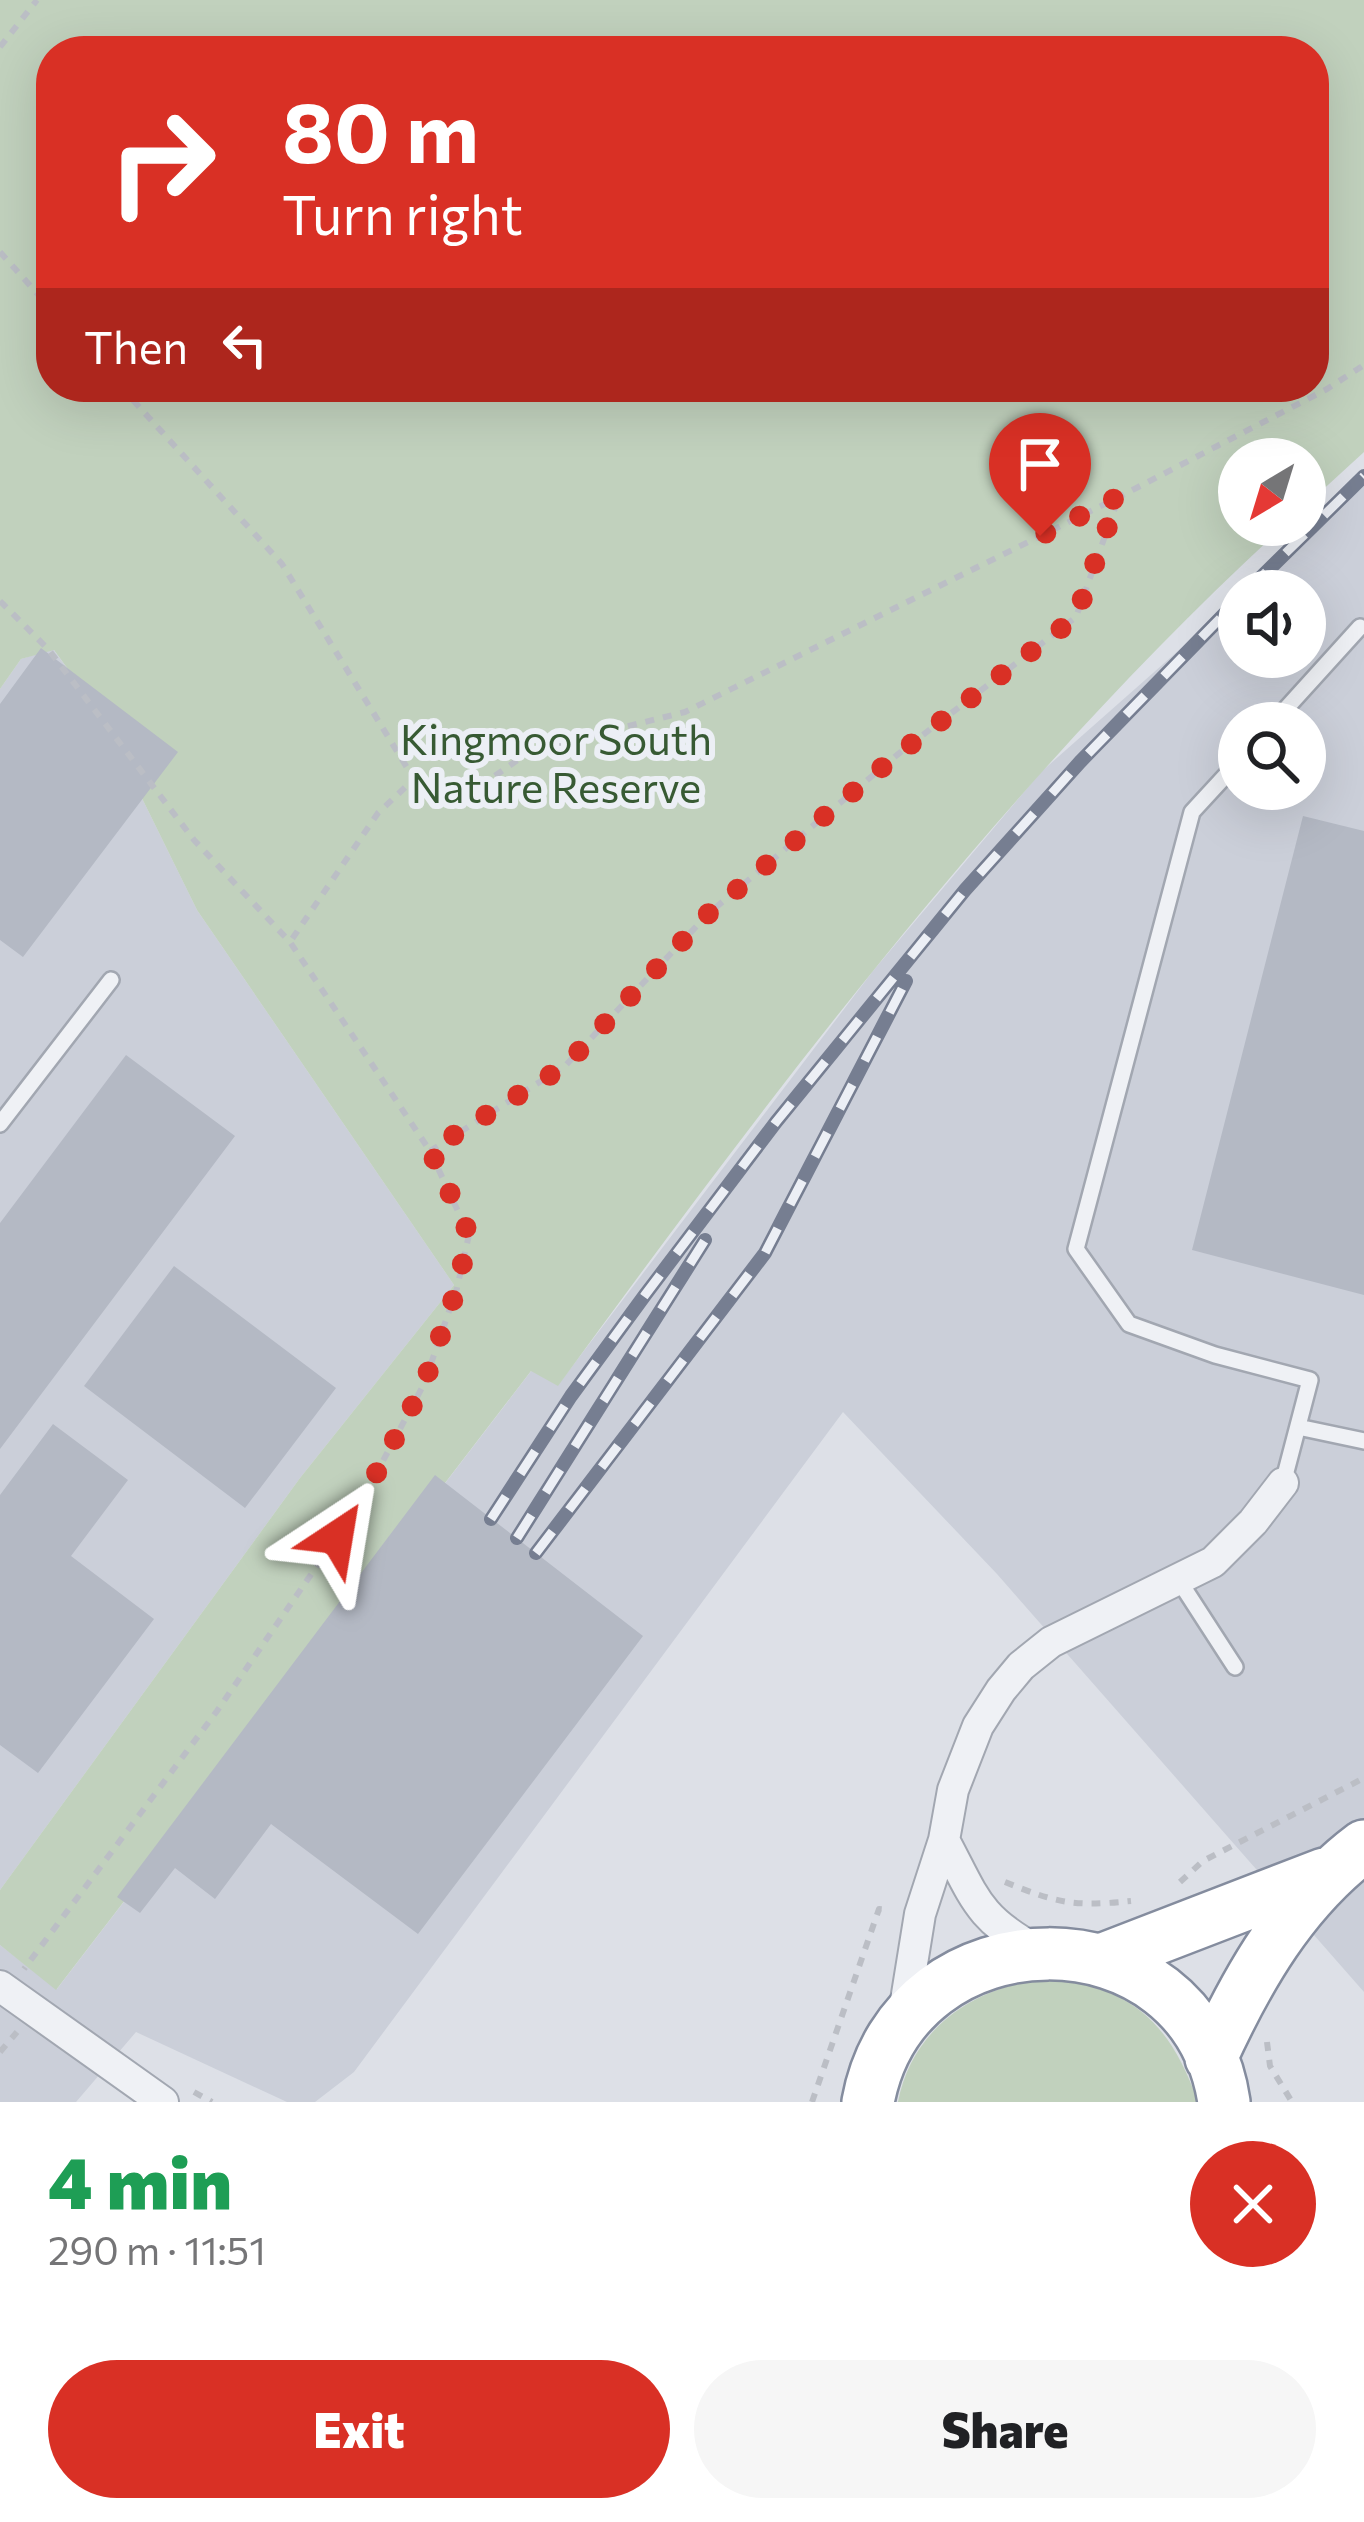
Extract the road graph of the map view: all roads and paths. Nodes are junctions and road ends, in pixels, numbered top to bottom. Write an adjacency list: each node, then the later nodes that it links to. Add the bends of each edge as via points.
1 (38, 0): 2 (path)
2 (0, 47)
3 (0, 252): 4 (path)
4 (36, 292)
5 (1364, 365): 6 (path)
6 (1329, 388)
7 (135, 402): 13 (path, via 282,564)
8 (1302, 402): 9 (path)
9 (1118, 497): 13 (path, via 685,712 532,750 466,796); 18 (path, via 1076,617 708,914 565,1066)
10 (0, 601): 15 (path, via 48,649 194,840)
11 (1360, 626): 12 (lane)
12 (1292, 702)
13 (414, 778): 15 (path, via 378,813)
14 (1218, 783): 19 (lane, via 1192,812 1076,1249 1129,1324 1310,1381)
15 (290, 942): 18 (path)
16 (111, 980): 17 (lane)
17 (0, 1124)
18 (430, 1150): 29 (path, via 469,1234 424,1384 348,1521 217,1712)
19 (1298, 1427): 20 (lane); 21 (lane)
20 (1364, 1441)
21 (1283, 1484): 22 (street, via 1213,1562)
22 (1178, 1579): 23 (lane); 24 (street, via 1084,1622 1021,1666 978,1726)
23 (1234, 1666)
24 (944, 1840): 27 (street, via 976,1907); 30 (street, via 920,1914)
25 (1347, 1859): 28 (highway); 31 (highway, via 1251,1974)
26 (879, 1909): 33 (path)
27 (1038, 1951): 28 (highway); 30 (highway, via 966,1970)
28 (1101, 1960): 31 (highway, via 1166,1997 1192,2025)
29 (3, 1989): 32 (street)
30 (902, 2021): 34 (highway)
31 (1218, 2080)
32 (163, 2102)
33 (812, 2102)
34 (868, 2102)

